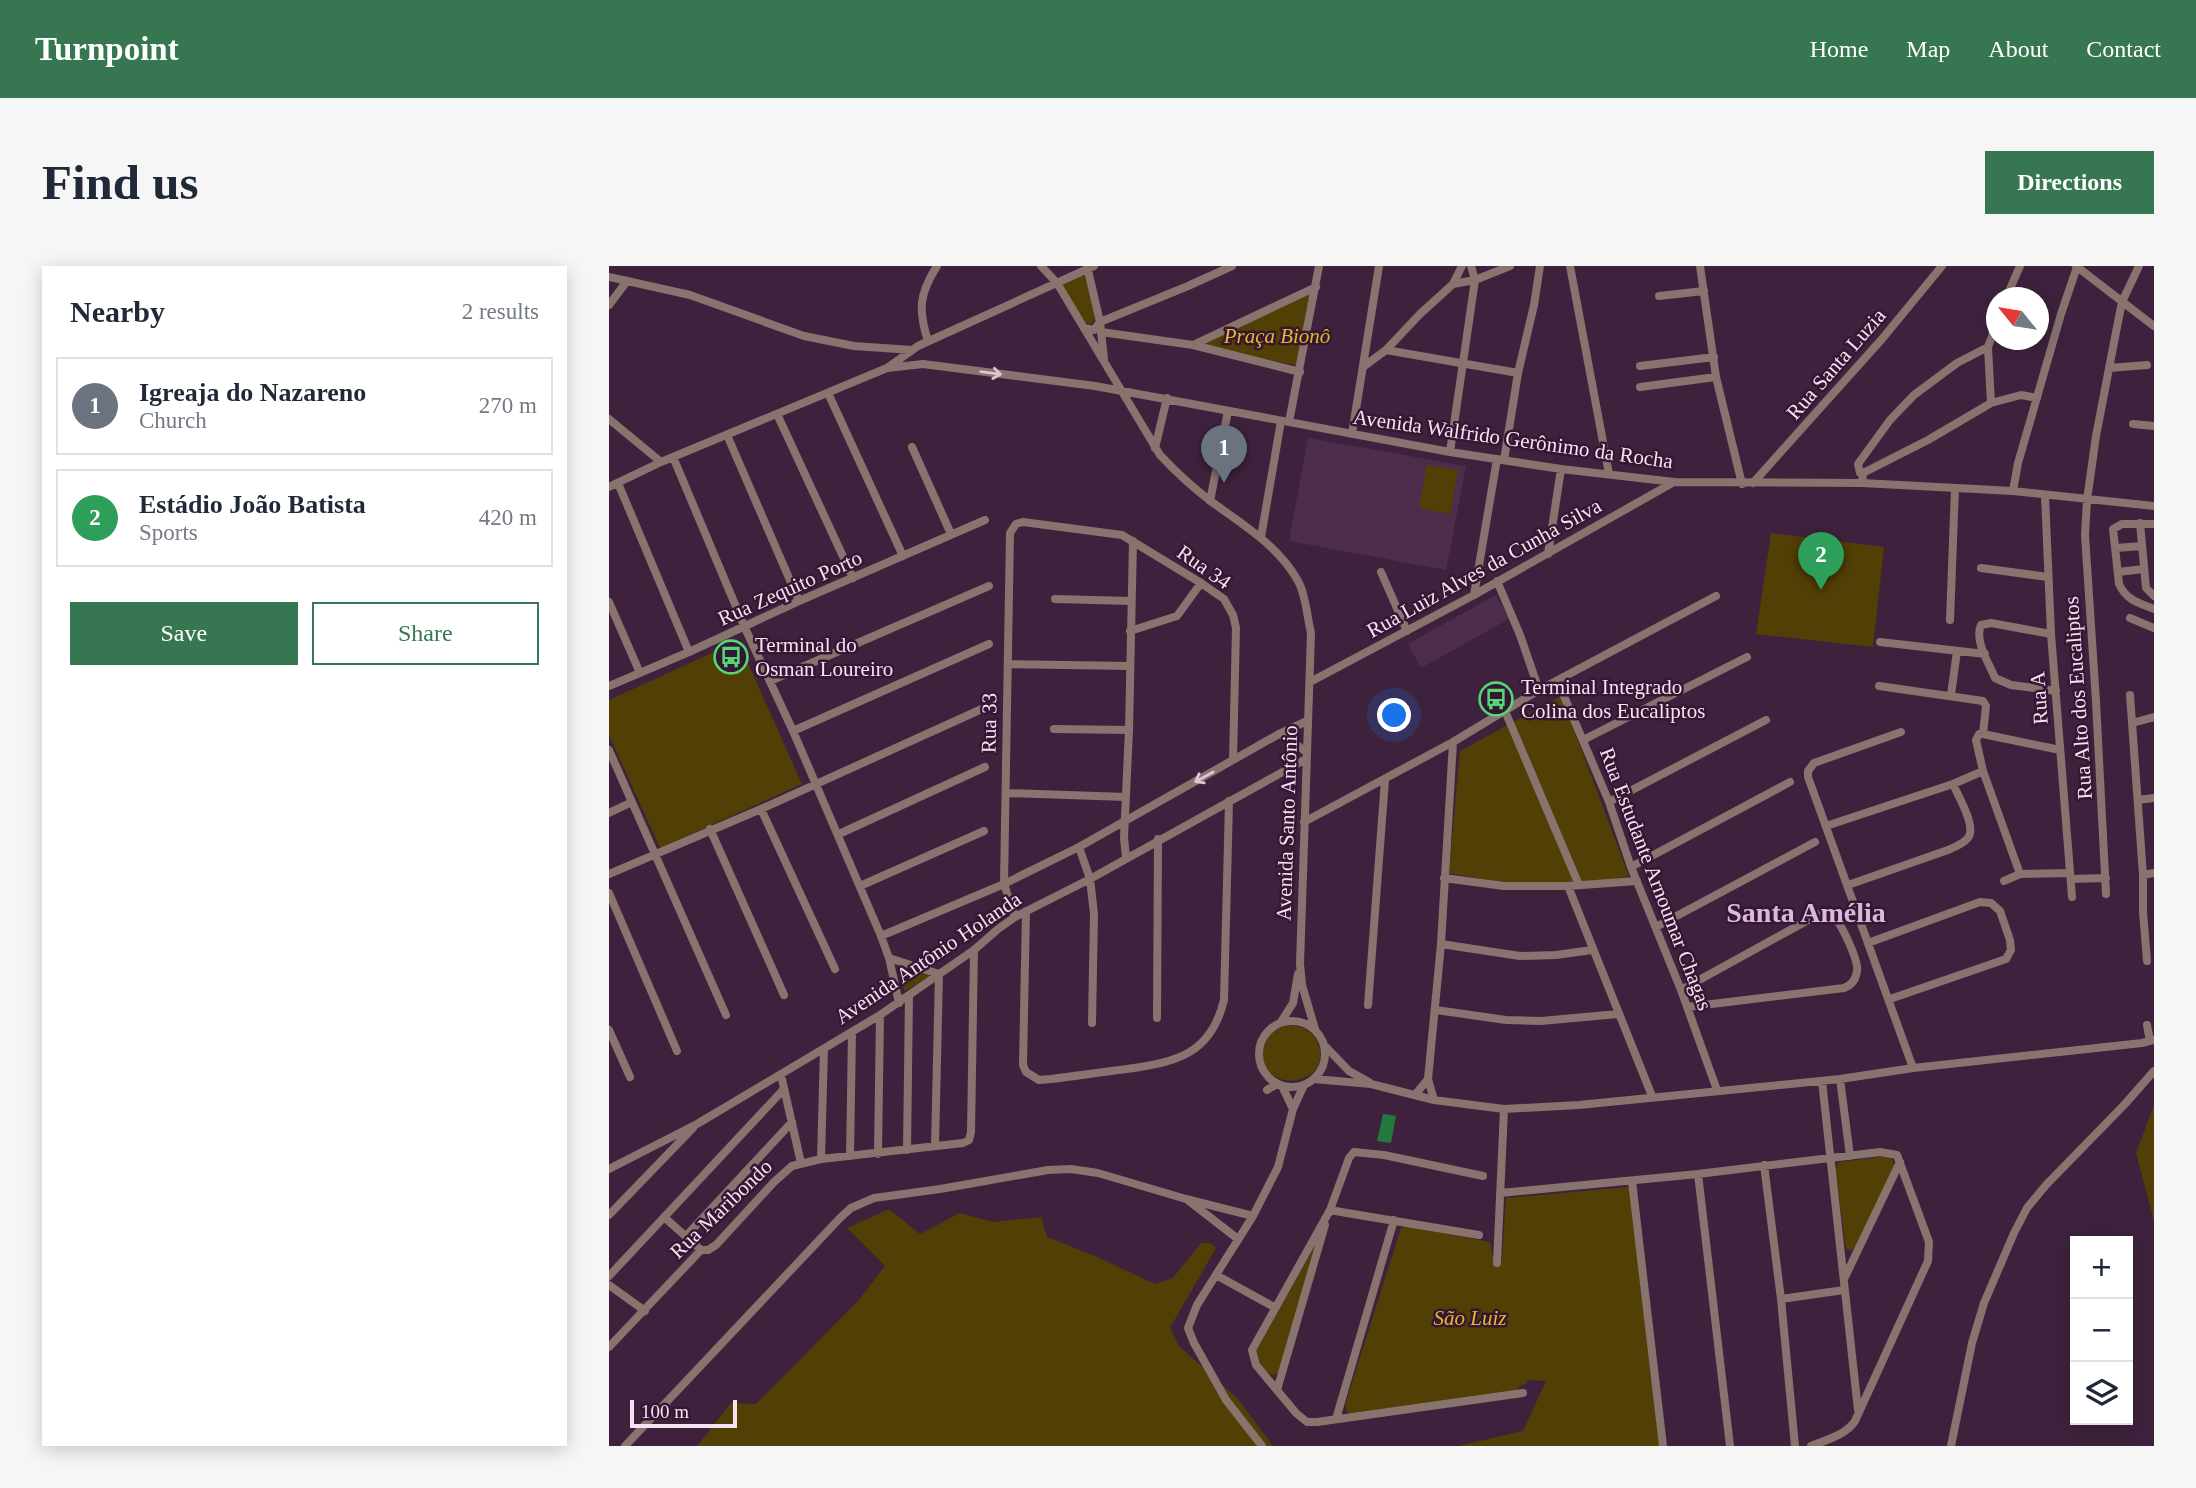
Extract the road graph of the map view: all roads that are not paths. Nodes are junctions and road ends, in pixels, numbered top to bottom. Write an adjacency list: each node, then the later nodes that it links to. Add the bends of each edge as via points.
1 (937, 266): 34 (street, via 923,293 921,310)
2 (1041, 266): 20 (street, Avenida Santo Antônio)
3 (1232, 266): 28 (street)
4 (1319, 266): 22 (street)
5 (1379, 266): 48 (street)
6 (1462, 266): 21 (street)
7 (1471, 266): 18 (street)
8 (1510, 266): 18 (street)
9 (1540, 266): 52 (street)
10 (1570, 266): 82 (street)
11 (1700, 266): 24 (street)
12 (1943, 266): 85 (street, Rua Santa Luzia)
13 (2020, 266): 23 (street)
14 (2077, 266): 26 (street); 63 (street)
15 (2139, 266): 26 (street, Rua Alto dos Eucaliptos)
16 (1090, 267): 20 (street); 29 (street)
17 (609, 277): 19 (street)
18 (1475, 280): 21 (street); 44 (street)
19 (627, 281): 27 (street); 38 (street, via 690,295 804,336)
20 (1057, 284): 31 (street, Avenida Santo Antônio); 34 (street)
21 (1453, 284): 39 (street)
22 (1316, 287): 35 (street); 51 (street)
23 (2011, 287)
24 (1704, 291): 25 (street); 41 (street)
25 (1659, 296)
26 (2122, 302): 30 (street); 50 (street, Rua Alto dos Eucaliptos)
27 (609, 305)
28 (1121, 313): 29 (street); 33 (street, via 1117,327)
29 (1100, 322): 31 (street, via 1094,330); 32 (street)
30 (2154, 326)
31 (1084, 328): 42 (street, Avenida Santo Antônio)
32 (1101, 332): 33 (street); 42 (street)
33 (1122, 335): 35 (street)
34 (928, 341): 36 (street)
35 (1192, 345): 51 (street)
36 (915, 348): 38 (street); 43 (street); 49 (street)
37 (1986, 348): 81 (street, via 1957,363 1890,420 1860,461)
38 (881, 349): 49 (street)
39 (1386, 350): 44 (street); 48 (street)
40 (1988, 350): 64 (street)
41 (1714, 357): 47 (street); 55 (street)
42 (1104, 362): 53 (street, Avenida Santo Antônio)
43 (923, 364): 46 (street, Avenida Walfrido Gerônimo da Rocha); 49 (street, Avenida Walfrido Gerônimo da Rocha)
44 (1464, 364): 52 (street); 76 (street)
45 (2147, 365): 50 (street)
46 (946, 366): 54 (street); 56 (street, Avenida Walfrido Gerônimo da Rocha, one-way to 56, via 1064,387)
47 (1640, 366)
48 (1363, 367): 72 (street)
49 (887, 368): 59 (street)
50 (2109, 368): 93 (street, Rua Alto dos Eucaliptos)
51 (1300, 372): 69 (street)
52 (1518, 373): 78 (street)
53 (1112, 374): 56 (street, via 1102,384); 58 (street, Avenida Santo Antônio)
54 (944, 376)
55 (1716, 377): 57 (street); 87 (street)
56 (1091, 386): 58 (street, Avenida Walfrido Gerônimo da Rocha); 61 (street)
57 (1640, 387)
58 (1122, 391): 60 (street, Avenida Walfrido Gerônimo da Rocha); 65 (street, Avenida Santo Antônio)
59 (828, 393): 67 (street); 105 (street)
60 (1141, 394): 62 (street, Avenida Walfrido Gerônimo da Rocha); 65 (street)
61 (1086, 395)
62 (1167, 398): 66 (street, Avenida Walfrido Gerônimo da Rocha); 75 (street)
63 (2037, 398): 64 (street, via 2021,395); 90 (street)
64 (1991, 404): 81 (street)
65 (1132, 409): 75 (street, Avenida Santo Antônio)
66 (1228, 411): 69 (street, Avenida Walfrido Gerônimo da Rocha); 92 (street)
67 (777, 414): 73 (street); 113 (street)
68 (609, 419): 79 (street)
69 (1285, 421): 72 (street, Avenida Walfrido Gerônimo da Rocha); 100 (street)
70 (2133, 424): 71 (street)
71 (2154, 426)
72 (1352, 434): 76 (street, Avenida Walfrido Gerônimo da Rocha)
73 (727, 435): 77 (street); 121 (street)
74 (912, 447): 99 (street)
75 (1156, 447): 92 (street, Avenida Santo Antônio)
76 (1450, 452): 78 (street, Avenida Walfrido Gerônimo da Rocha)
77 (673, 457): 79 (street); 127 (street)
78 (1500, 459): 80 (street, Avenida Walfrido Gerônimo da Rocha); 117 (street)
79 (661, 462): 84 (street)
80 (1561, 469): 82 (street, Avenida Walfrido Gerônimo da Rocha); 104 (street)
81 (1863, 473): 86 (street)
82 (1609, 474): 83 (street, Avenida Walfrido Gerônimo da Rocha)
83 (1674, 482): 87 (street, Avenida Walfrido Gerônimo da Rocha); 104 (street, Rua Luiz Alves da Cunha Silva)
84 (618, 483): 88 (street); 135 (street)
85 (1753, 483): 86 (street, Avenida Walfrido Gerônimo da Rocha); 87 (street, Avenida Walfrido Gerônimo da Rocha)
86 (1862, 483): 89 (street, Avenida Walfrido Gerônimo da Rocha)
87 (1742, 484)
88 (609, 487)
89 (1955, 488): 90 (street, Avenida Walfrido Gerônimo da Rocha); 126 (street)
90 (2013, 491): 91 (street, Avenida Walfrido Gerônimo da Rocha)
91 (2045, 496): 93 (street, Avenida Walfrido Gerônimo da Rocha); 112 (street, Rua A)
92 (1210, 500): 100 (street, Avenida Santo Antônio)
93 (2087, 500): 94 (street, Avenida Walfrido Gerônimo da Rocha); 201 (street, Rua Alto dos Eucaliptos, via 2085,536)
94 (2154, 506)
95 (985, 520): 99 (street, Rua Zequito Porto)
96 (2140, 523): 97 (street); 102 (street); 103 (street, via 2113,529)
97 (2154, 524)
98 (1012, 527): 101 (street, Rua 34, via 1023,522 1105,532); 138 (street, Rua 33)
99 (951, 534): 105 (street, Rua Zequito Porto)
100 (1261, 537): 143 (street, Avenida Santo Antônio, via 1300,584 1311,633)
101 (1133, 541): 115 (street, Rua 34); 122 (street)
102 (2142, 546): 103 (street); 107 (street)
103 (2116, 548): 111 (street)
104 (1548, 554): 114 (street, Rua Luiz Alves da Cunha Silva)
105 (904, 556): 113 (street, Rua Zequito Porto)
106 (2154, 558): 107 (street)
107 (2144, 559): 109 (street)
108 (1982, 568): 112 (street)
109 (2144, 569): 111 (street); 119 (street, via 2146,589)
110 (1381, 572): 130 (street)
111 (2118, 572): 124 (street, via 2127,598)
112 (2049, 577): 131 (street, Rua A)
113 (853, 578): 121 (street, Rua Zequito Porto)
114 (1497, 581): 117 (street, Rua Luiz Alves da Cunha Silva); 146 (street)
115 (1201, 583): 129 (street, via 1177,616); 167 (street, Rua 34, via 1224,599 1236,628)
116 (989, 586): 141 (street)
117 (1474, 595): 130 (street, Rua Luiz Alves da Cunha Silva)
118 (1716, 596): 142 (street)
119 (2154, 596)
120 (1055, 599): 122 (street)
121 (799, 601): 127 (street, Rua Zequito Porto)
122 (1131, 601): 129 (street)
123 (609, 603): 140 (street)
124 (2154, 609)
125 (2130, 618): 128 (street)
126 (1951, 620)
127 (744, 628): 135 (street, Rua Zequito Porto); 141 (street)
128 (2154, 628)
129 (1131, 631): 139 (street)
130 (1407, 631): 143 (street, Rua Luiz Alves da Cunha Silva)
131 (2051, 634): 136 (street, via 1981,625 1978,632); 147 (street, Rua A)
132 (1879, 642): 134 (street)
133 (989, 644): 158 (street)
134 (1957, 651): 136 (street); 148 (street)
135 (689, 653): 140 (street, Rua Zequito Porto)
136 (1985, 654): 147 (street, via 1995,678 2011,685)
137 (1747, 657): 162 (street)
138 (1008, 664): 139 (street); 174 (street, Rua 33)
139 (1130, 666): 157 (street)
140 (640, 673): 144 (street, Rua Zequito Porto)
141 (770, 681): 158 (street)
142 (1558, 681): 146 (street); 162 (street, Rua Estudante Arnoumar Chagas)
143 (1310, 682): 154 (street, Avenida Santo Antônio)
144 (609, 686)
145 (1879, 686): 148 (street)
146 (1539, 690): 151 (street)
147 (2056, 691): 164 (street, Rua A)
148 (1951, 695): 161 (street, via 1983,701 1986,706)
149 (2130, 695): 155 (street)
150 (984, 708): 172 (street)
151 (1505, 711): 163 (street); 206 (street)
152 (2154, 717): 155 (street)
153 (1766, 720): 180 (street)
154 (1307, 721): 160 (street); 166 (street, Avenida Santo Antônio)
155 (2132, 723): 177 (street)
156 (1053, 729): 157 (street)
157 (1129, 730): 175 (street)
158 (793, 731): 172 (street)
159 (1901, 732): 185 (street, via 1814,763 1808,776)
160 (1279, 734): 166 (street); 167 (street)
161 (1979, 737): 164 (street); 169 (street)
162 (1583, 740): 180 (street, Rua Estudante Arnoumar Chagas)
163 (1453, 742): 170 (street); 200 (street)
164 (2060, 750): 199 (street, Rua A)
165 (609, 752): 179 (street)
166 (1306, 756): 178 (street, Avenida Antônio Holanda); 184 (street, Avenida Santo Antônio)
167 (1233, 760): 183 (street, one-way to 183)
168 (985, 767): 188 (street)
169 (1983, 771): 173 (street); 197 (street)
170 (1385, 780): 184 (street); 234 (street)
171 (1790, 782): 194 (street)
172 (815, 783): 181 (street); 188 (street)
173 (1953, 784): 185 (street); 207 (street, via 1969,819 1969,837 1960,845)
174 (1006, 793): 175 (street); 205 (street, Rua 33)
175 (1126, 797): 183 (street)
176 (2154, 798): 177 (street)
177 (2138, 800): 198 (street)
178 (1229, 801): 189 (street, Avenida Antônio Holanda); 214 (street, via 1224,1000 1209,1035 1182,1057 1162,1064 1039,1080 1026,1072)
179 (632, 802): 182 (street); 192 (street)
180 (1609, 802): 194 (street, Rua Estudante Arnoumar Chagas)
181 (761, 809): 186 (street); 227 (street)
182 (609, 813)
183 (1125, 821): 191 (street); 193 (street)
184 (1304, 821): 226 (street, Avenida Santo Antônio)
185 (1826, 826): 207 (street)
186 (710, 829): 192 (street); 230 (street)
187 (984, 831): 208 (street)
188 (839, 834): 208 (street)
189 (1159, 839): 193 (street, Avenida Antônio Holanda); 240 (street)
190 (1815, 842): 217 (street)
191 (1079, 847): 202 (street); 205 (street)
192 (655, 855): 196 (street); 238 (street)
193 (1126, 858): 202 (street, Avenida Antônio Holanda)
194 (1631, 867): 203 (street, Rua Estudante Arnoumar Chagas)
195 (2154, 873): 198 (street)
196 (609, 874)
197 (2019, 874): 199 (street); 204 (street)
198 (2143, 875): 215 (street)
199 (2071, 876): 201 (street); 212 (street, Rua A)
200 (1444, 878): 209 (street, via 1504,886); 220 (street)
201 (2106, 878): 211 (street, Rua Alto dos Eucaliptos)
202 (1090, 879): 214 (street, Avenida Antônio Holanda); 242 (street, via 1094,914)
203 (1637, 881): 206 (street); 217 (street, Rua Estudante Arnoumar Chagas)
204 (2004, 881)
205 (1004, 884): 216 (street, Rua 33); 218 (street)
206 (1579, 885): 209 (street)
207 (1848, 885): 219 (street)
208 (860, 886): 218 (street)
209 (1568, 886): 223 (street)
210 (609, 893): 250 (street)
211 (2106, 894)
212 (2072, 897)
213 (2154, 910): 215 (street)
214 (1026, 911): 216 (street, Avenida Antônio Holanda)
215 (2143, 912): 221 (street)
216 (1015, 917): 222 (street, Avenida Antônio Holanda)
217 (1656, 928): 229 (street, Rua Estudante Arnoumar Chagas)
218 (881, 936): 224 (street)
219 (1868, 943): 232 (street); 232 (street, via 1980,902 1991,903 2000,911 2010,940 2006,959)
220 (1441, 944): 223 (street, via 1520,956); 236 (street)
221 (2150, 946): 225 (street)
222 (974, 950): 228 (street, Avenida Antônio Holanda); 272 (street, Rua Maribondo, via 971,1132 963,1143)
223 (1592, 950): 237 (street)
224 (889, 958): 228 (street); 233 (street)
225 (2147, 961)
226 (1300, 964): 241 (street, Avenida Santo Antônio, via 1293,1003); 244 (street, Avenida Santo Antônio)
227 (835, 969)
228 (939, 974): 231 (street, Avenida Antônio Holanda); 272 (street)
229 (1681, 990): 235 (street, Rua Estudante Arnoumar Chagas); 235 (street, via 1821,913 1840,922 1858,970 1844,988)
230 (784, 995)
231 (909, 996): 233 (street, Avenida Antônio Holanda); 273 (street)
232 (1890, 999): 251 (street)
233 (899, 1003): 239 (street, Avenida Antônio Holanda)
234 (1368, 1005)
235 (1687, 1007): 264 (street, Rua Estudante Arnoumar Chagas)
236 (1436, 1010): 237 (street, via 1541,1021); 256 (street)
237 (1618, 1014): 266 (street)
238 (726, 1015)
239 (880, 1015): 246 (street, Avenida Antônio Holanda); 274 (street)
240 (1157, 1018)
241 (1281, 1022): 244 (street, via 1299,1021); 260 (street, via 1263,1036 1258,1058 1268,1078)
242 (1092, 1023)
243 (2147, 1025): 247 (street)
244 (1315, 1029): 248 (street)
245 (609, 1030): 254 (street)
246 (852, 1032): 249 (street, Avenida Antônio Holanda); 275 (street)
247 (2152, 1040): 251 (street)
248 (1324, 1045): 255 (street, via 1324,1063); 259 (street)
249 (824, 1049): 253 (street, Avenida Antônio Holanda); 278 (street)
250 (677, 1051)
251 (1913, 1069): 257 (street)
252 (2154, 1071): 317 (street, via 2027,1208 1987,1294)
253 (781, 1075): 262 (street); 271 (street, Avenida Antônio Holanda)
254 (631, 1077)
255 (1314, 1079): 259 (street); 261 (street)
256 (1428, 1079): 265 (street); 267 (street)
257 (1840, 1079): 258 (street); 276 (street)
258 (1822, 1081): 264 (street); 277 (street)
259 (1371, 1084): 265 (street)
260 (1280, 1085): 261 (street); 263 (street); 268 (street)
261 (1304, 1085): 268 (street)
262 (784, 1089): 270 (street); 291 (street)
263 (1267, 1090)
264 (1717, 1090): 266 (street)
265 (1415, 1095): 267 (street)
266 (1652, 1097): 269 (street)
267 (1434, 1100): 269 (street)
268 (1293, 1109): 290 (street, via 1278,1167)
269 (1504, 1109): 286 (street)
270 (792, 1122): 279 (street); 294 (street)
271 (697, 1124): 282 (street, Avenida Antônio Holanda); 289 (street)
272 (935, 1146): 273 (street, Rua Maribondo)
273 (907, 1150): 274 (street, Rua Maribondo)
274 (878, 1154): 275 (street, Rua Maribondo)
275 (851, 1156): 278 (street, Rua Maribondo)
276 (1850, 1156): 277 (street); 280 (street, via 1879,1152 1897,1155)
277 (1831, 1158): 281 (street); 300 (street)
278 (821, 1159): 279 (street, Rua Maribondo)
279 (801, 1163): 296 (street, Rua Maribondo, via 774,1182 716,1245)
280 (1900, 1163): 300 (street); 309 (street, via 1930,1250)
281 (1763, 1165): 283 (street); 303 (street)
282 (609, 1169)
283 (1698, 1174): 285 (street); 314 (street)
284 (1483, 1176): 288 (street, via 1354,1152)
285 (1632, 1181): 286 (street); 313 (street)
286 (1500, 1194): 297 (street)
287 (1186, 1199): 290 (street); 295 (street); 311 (street, via 1098,1172 1071,1169 874,1198 851,1208)
288 (1330, 1210): 292 (street); 304 (street); 307 (street)
289 (609, 1215)
290 (1253, 1216): 295 (street)
291 (664, 1217): 294 (street); 299 (street)
292 (1394, 1220): 293 (street); 310 (street)
293 (1479, 1235)
294 (686, 1236): 296 (street)
295 (1238, 1239): 298 (street)
296 (701, 1250): 305 (street, Rua Maribondo)
297 (1497, 1263)
298 (1216, 1275): 304 (street); 312 (street, via 1188,1328 1226,1400)
299 (609, 1276)
300 (1844, 1280): 302 (street)
301 (609, 1285): 305 (street)
302 (1844, 1290): 303 (street); 309 (street)
303 (1780, 1298): 315 (street)
304 (1274, 1307): 307 (street, via 1252,1350 1256,1365)
305 (645, 1311): 306 (street, Rua Maribondo)
306 (609, 1346)
307 (1277, 1390): 310 (street, via 1307,1422)
308 (1523, 1393): 310 (street)
309 (1859, 1413): 316 (street, via 1850,1429)
310 (1336, 1419)
311 (625, 1446)
312 (1262, 1446)
313 (1663, 1446)
314 (1730, 1446)
315 (1795, 1446)
316 (1811, 1446)
317 (1951, 1446)

